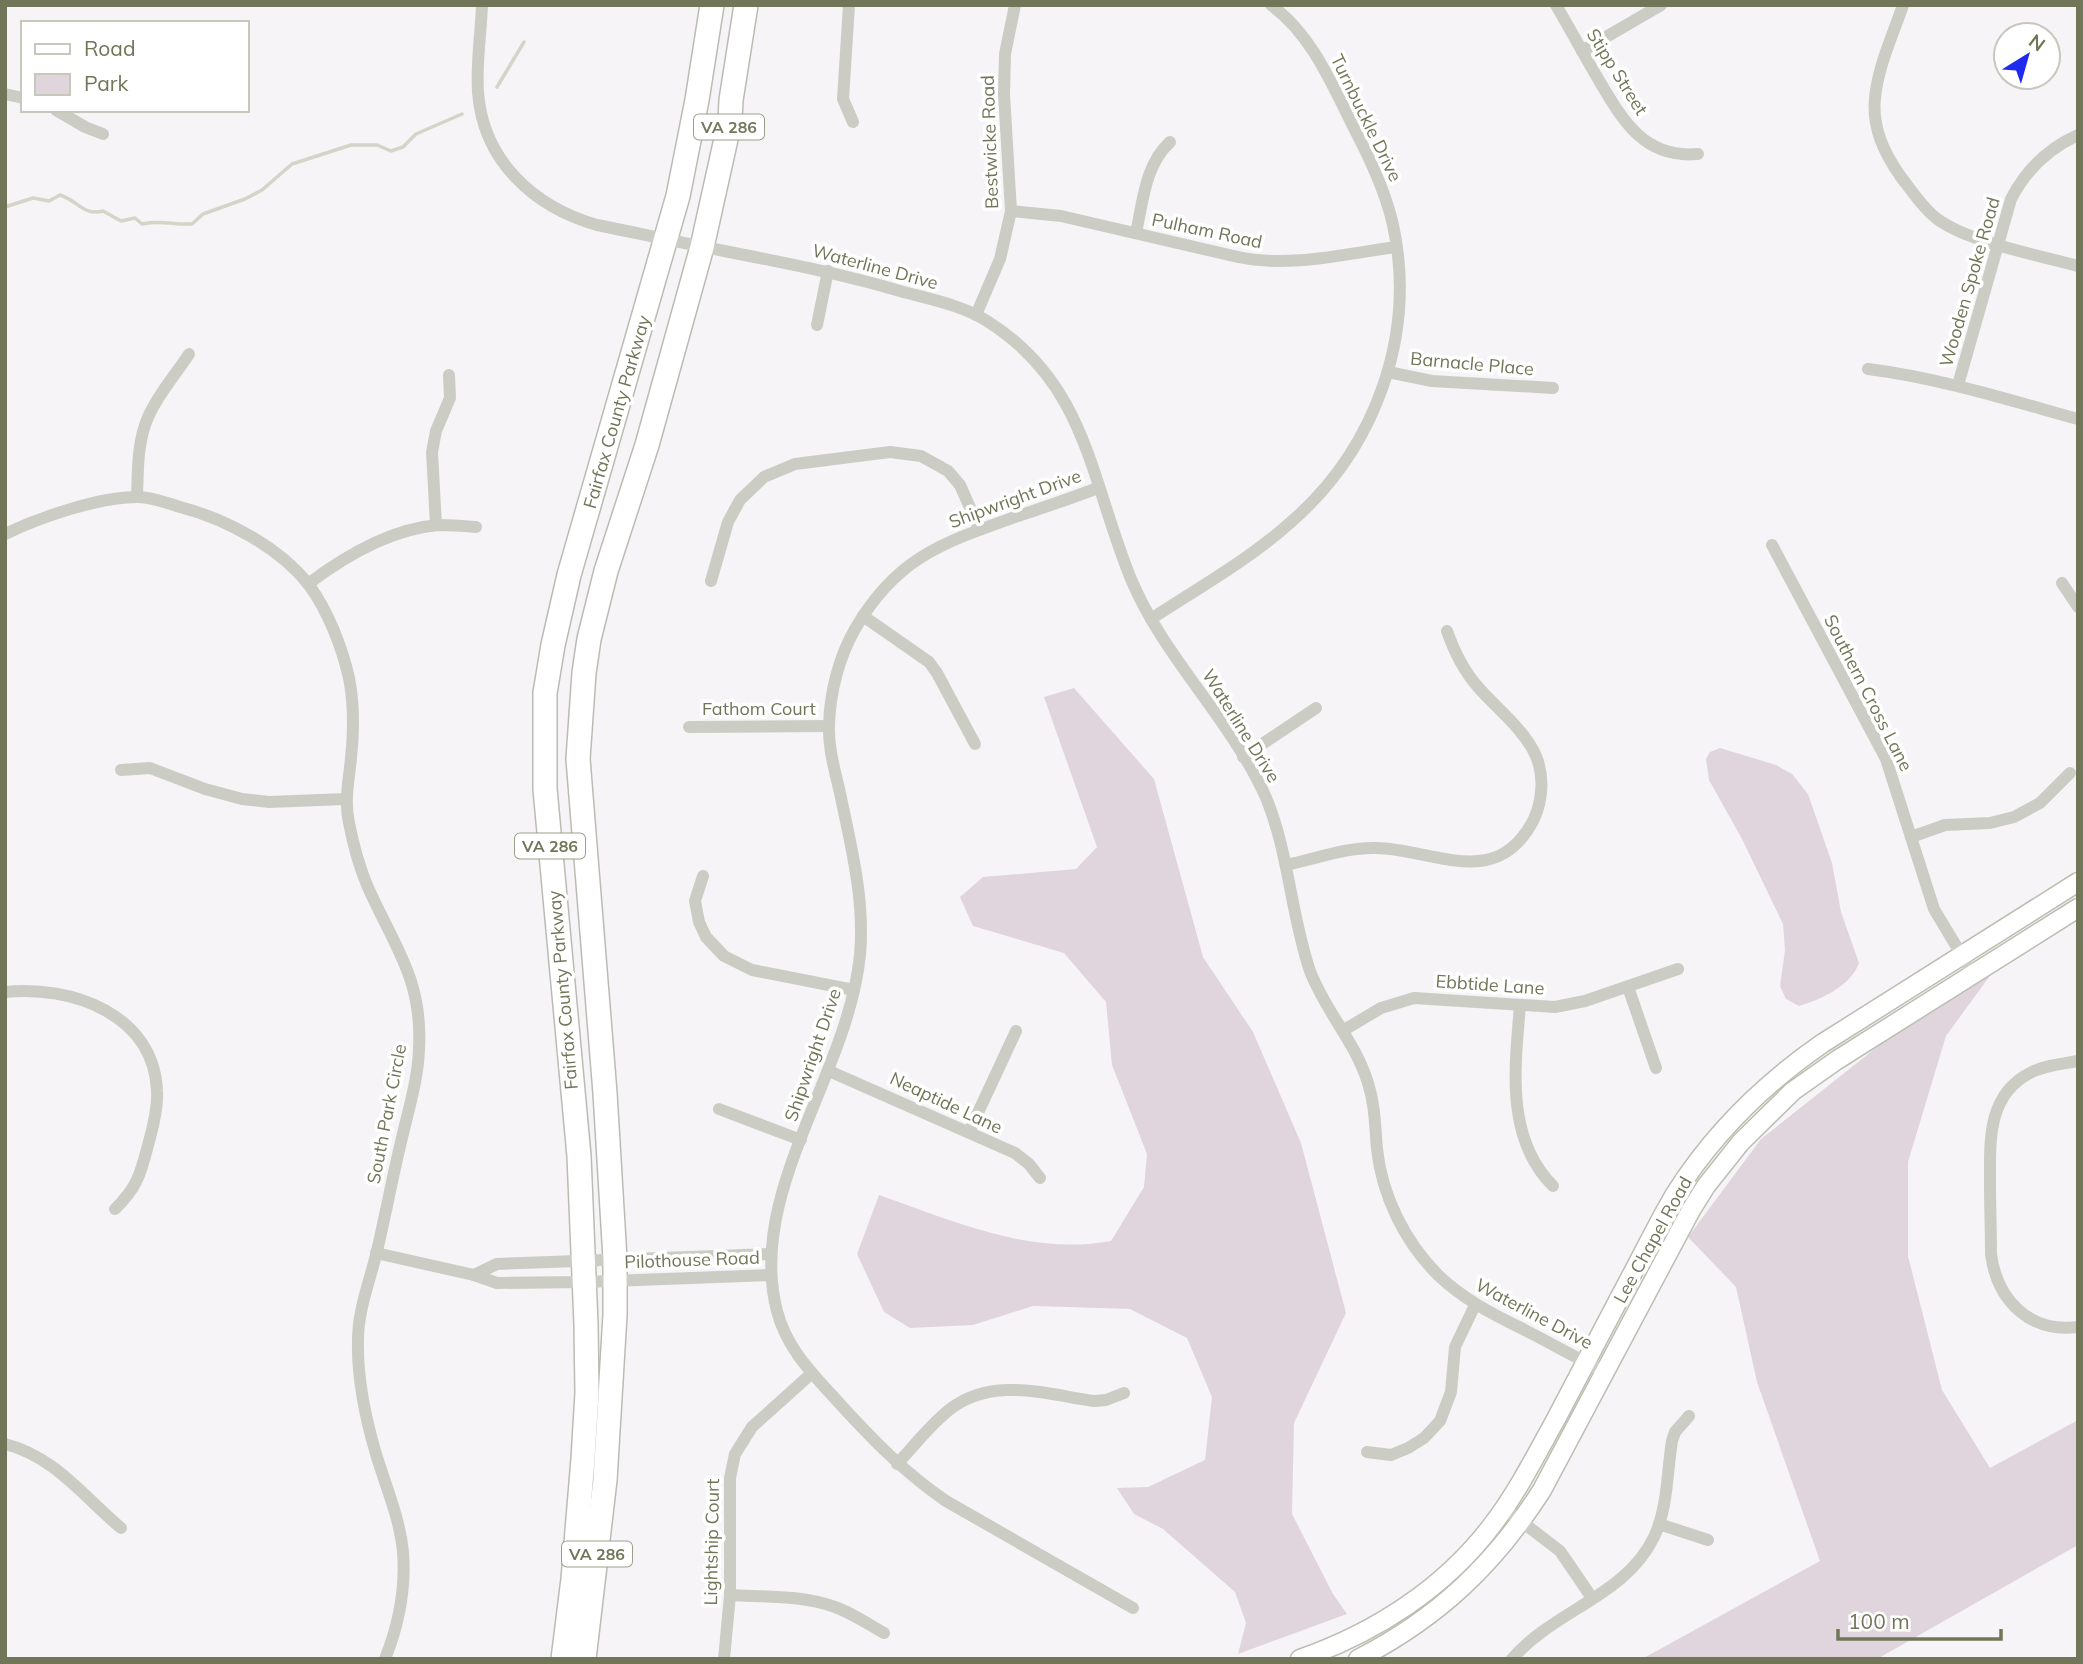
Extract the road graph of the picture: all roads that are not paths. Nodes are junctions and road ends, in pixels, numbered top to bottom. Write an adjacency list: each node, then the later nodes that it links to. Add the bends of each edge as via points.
1 (482, 5): 19 (street, Waterline Drive, via 478,95 486,131 503,163 531,193 564,214)
2 (712, 5): 19 (highway, Fairfax County Parkway / VA 286, via 688,149)
3 (747, 5): 21 (highway, Fairfax County Parkway / VA 286, via 730,121)
4 (849, 5): 12 (street, via 843,99)
5 (1015, 5): 17 (street, Bestwicke Road, via 1005,54 1004,94)
6 (1271, 5): 22 (street, Turnbuckle Drive, via 1304,37 1367,153 1388,205)
7 (1556, 5): 10 (street, Stipp Street)
8 (1661, 5): 10 (street)
9 (1903, 5): 20 (street, via 1875,99 1884,151 1938,219 1961,233)
10 (1582, 51): 16 (street, Stipp Street, via 1635,133 1664,152)
11 (59, 112): 13 (street)
12 (853, 122)
13 (103, 134)
14 (2078, 135): 20 (street, Wooden Spoke Road, via 2047,153 2019,184)
15 (1170, 142): 18 (street, via 1153,163)
16 (1698, 154)
17 (1011, 211): 18 (street, Pulham Road, via 1061,216); 25 (street, Bestwicke Road, via 1000,259)
18 (1136, 233): 22 (street, Pulham Road, via 1264,261)
19 (667, 239): 21 (street, Waterline Drive); 82 (highway, Fairfax County Parkway / VA 286, via 569,575 545,693 544,789 567,1011)
20 (1997, 244): 23 (street); 31 (street, Wooden Spoke Road)
21 (702, 247): 24 (street, Waterline Drive); 81 (highway, Fairfax County Parkway / VA 286, via 647,445 606,571 584,673 578,760)
22 (1396, 247): 29 (street, Turnbuckle Drive, via 1398,324)
23 (2078, 266)
24 (828, 271): 25 (street, Waterline Drive); 26 (street)
25 (976, 314): 34 (street, Waterline Drive, via 1021,345 1055,383 1074,417)
26 (817, 325)
27 (189, 354): 35 (street, via 146,422)
28 (1868, 369): 31 (street)
29 (1388, 372): 32 (street, Barnacle Place, via 1432,381); 46 (street, Turnbuckle Drive, via 1359,441 1316,498 1265,543)
30 (449, 375): 36 (street, via 450,398 432,452)
31 (1958, 385): 33 (street)
32 (1553, 388)
33 (2078, 419)
34 (1098, 488): 38 (street, Shipwright Drive); 46 (street, Waterline Drive, via 1129,574)
35 (137, 497): 39 (street, South Park Circle, via 69,510); 43 (street, South Park Circle, via 194,510 236,528)
36 (436, 525): 37 (street); 43 (street, via 365,547)
37 (476, 527)
38 (979, 528): 41 (street, via 960,485 948,471 922,456 890,452 795,464 764,477 740,500 728,522); 45 (street, Shipwright Drive, via 907,566)
39 (5, 533)
40 (1772, 545): 56 (street, Southern Cross Lane, via 1886,759)
41 (711, 581)
42 (2062, 583): 44 (street)
43 (308, 584): 55 (street, South Park Circle, via 337,640 349,678 353,737)
44 (2078, 607)
45 (863, 616): 49 (street, Shipwright Drive, via 840,661); 51 (street, via 929,662)
46 (1152, 619): 52 (street, Waterline Drive)
47 (1447, 631): 57 (street, via 1470,677 1535,754 1542,792 1530,826 1514,845 1483,861 1456,862 1376,848)
48 (1316, 708): 52 (street)
49 (829, 726): 50 (street, Fathom Court); 65 (street, Shipwright Drive, via 860,901)
50 (689, 727)
51 (975, 744)
52 (1243, 757): 57 (street, Waterline Drive, via 1269,806)
53 (121, 770): 55 (street, via 150,768 242,799)
54 (2070, 773): 56 (street, via 2040,803 2014,817 1945,825)
55 (345, 799): 79 (street, South Park Circle, via 365,880 409,971 419,1023 416,1075)
56 (1911, 837): 61 (street, Southern Cross Lane, via 1934,909)
57 (1286, 865): 68 (street, Waterline Drive, via 1310,970)
58 (703, 876): 65 (street, via 695,910 706,937 724,956 752,970)
59 (2078, 882): 61 (main road, Lee Chapel Road)
60 (2078, 908): 63 (main road, Lee Chapel Road)
61 (1962, 956): 63 (street, Southern Cross Lane); 87 (main road, Lee Chapel Road, via 1802,1058 1733,1120 1675,1194)
62 (1678, 969): 64 (street, Ebbtide Lane)
63 (1973, 975): 88 (main road, Lee Chapel Road, via 1837,1060 1758,1124 1691,1210)
64 (1628, 987): 67 (street, Ebbtide Lane, via 1567,1005); 71 (street)
65 (854, 990): 72 (street, Shipwright Drive)
66 (5, 992): 78 (street, via 44,991 91,1003 129,1026 148,1054 157,1083 155,1118 139,1180)
67 (1520, 1005): 68 (street, Ebbtide Lane, via 1413,998 1381,1008); 77 (street, via 1516,1104 1534,1163)
68 (1344, 1030): 85 (street, Waterline Drive, via 1370,1088 1381,1168 1396,1216 1427,1263)
69 (1016, 1031): 74 (street)
70 (2078, 1061): 86 (street, via 2038,1069 2011,1087 1995,1111 1990,1157 1991,1254 1999,1286 2025,1315 2057,1327)
71 (1656, 1068)
72 (829, 1071): 74 (street, Neaptide Lane); 75 (street, Shipwright Drive)
73 (719, 1109): 75 (street)
74 (969, 1132): 76 (street, Neaptide Lane, via 1022,1158)
75 (802, 1140): 80 (street, Shipwright Drive, via 777,1209)
76 (1040, 1178)
77 (1553, 1186)
78 (115, 1209)
79 (376, 1254): 83 (street); 104 (street, South Park Circle, via 362,1305 358,1367 368,1425 403,1550 404,1577 402,1604)
80 (770, 1254): 81 (street, Pilothouse Road); 84 (street, Shipwright Drive)
81 (615, 1269): 82 (street); 82 (street); 84 (street, Pilothouse Road); 106 (highway, Fairfax County Parkway / VA 286, via 606,1470)
82 (585, 1271): 83 (street, via 497,1283); 83 (street, via 497,1264); 105 (highway, Fairfax County Parkway / VA 286, via 587,1393)
83 (474, 1275)
84 (771, 1275): 89 (street, Shipwright Drive, via 785,1332)
85 (1475, 1305): 87 (street, Waterline Drive); 93 (street, via 1455,1347 1451,1392 1440,1421 1408,1448 1391,1455)
86 (2078, 1327)
87 (1586, 1362): 88 (street, Waterline Drive); 95 (main road, Lee Chapel Road)
88 (1605, 1372): 96 (main road, Lee Chapel Road)
89 (811, 1374): 94 (street, Shipwright Drive); 100 (street, Lightship Court, via 752,1427 735,1454 730,1478)
90 (1124, 1393): 94 (street, via 1094,1401 1017,1389 980,1393 947,1411)
91 (1689, 1416): 97 (street, via 1672,1441)
92 (5, 1444): 98 (street, via 45,1460)
93 (1367, 1452)
94 (897, 1464): 102 (street, Shipwright Drive, via 946,1501)
95 (1504, 1508): 96 (street); 108 (main road, Lee Chapel Road, via 1468,1553 1420,1596 1357,1636)
96 (1522, 1521): 101 (street, via 1560,1551); 109 (main road, Lee Chapel Road, via 1490,1561 1445,1603)
97 (1659, 1524): 99 (street); 101 (street, via 1632,1570)
98 (121, 1528)
99 (1708, 1540)
100 (730, 1595): 103 (street, via 823,1603); 107 (street, Lightship Court)
101 (1592, 1598): 110 (street, via 1537,1633)
102 (1133, 1608)
103 (884, 1633)
104 (385, 1659)
105 (563, 1659)
106 (584, 1659)
107 (724, 1659)
108 (1300, 1659)
109 (1358, 1659)
110 (1512, 1659)

